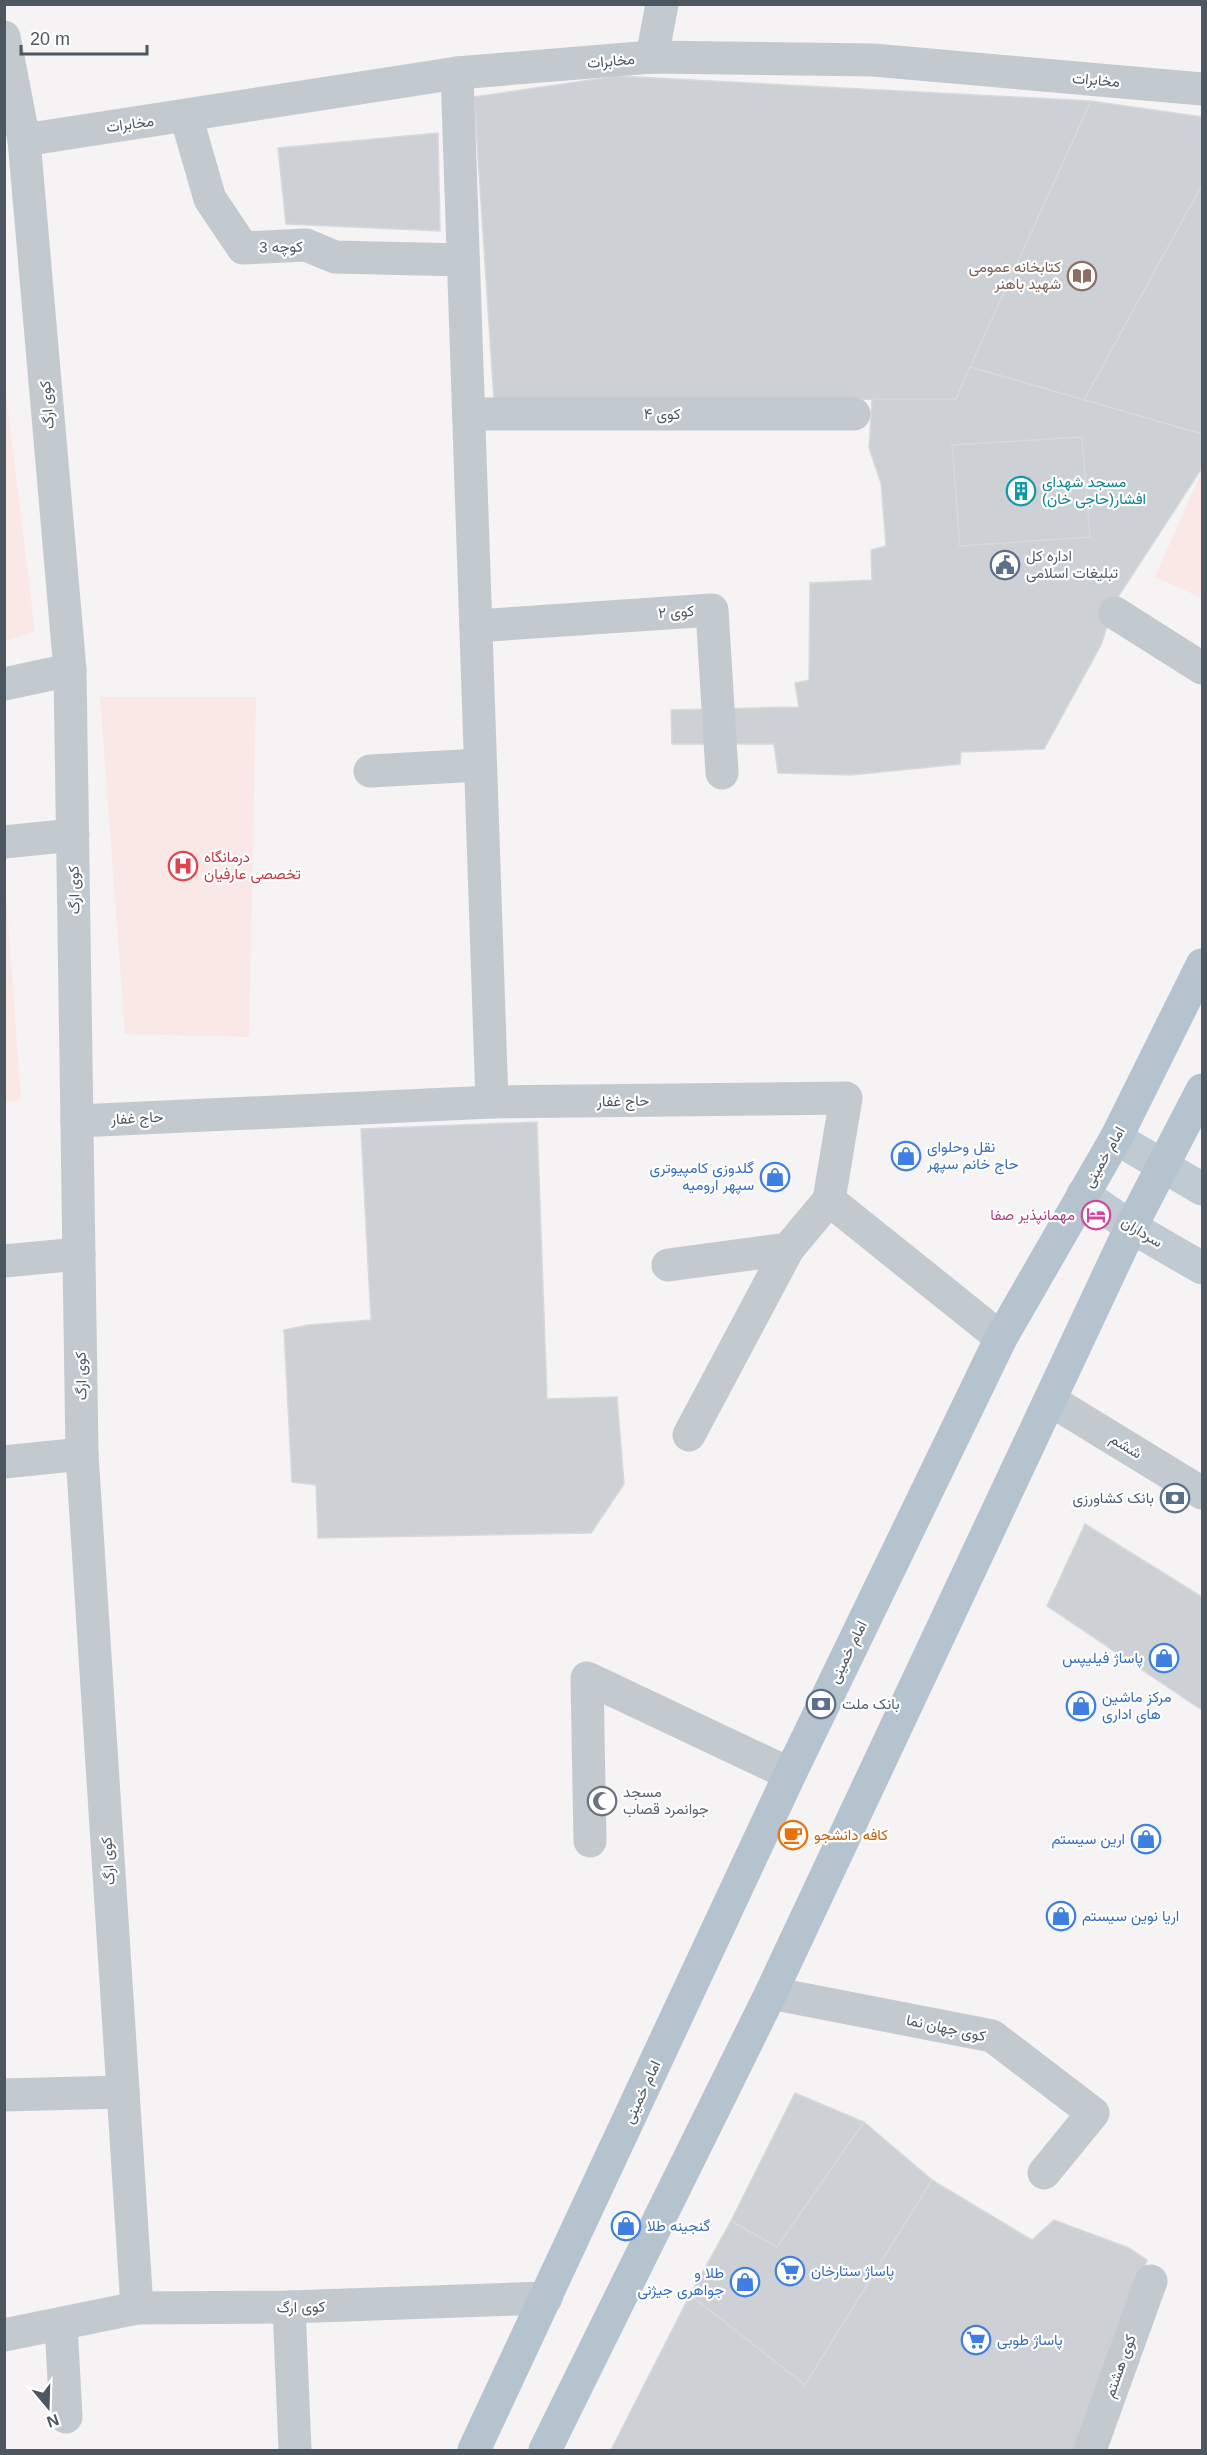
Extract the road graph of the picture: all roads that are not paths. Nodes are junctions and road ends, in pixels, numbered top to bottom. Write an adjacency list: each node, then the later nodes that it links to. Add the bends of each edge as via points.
1 (662, 4): 3 (street)
2 (4, 37): 7 (street, کوی ارگ)
3 (652, 57): 4 (street, مخابرات); 5 (street, مخابرات, via 873,60)
4 (457, 73): 6 (street, مخابرات); 8 (street)
5 (1203, 89)
6 (186, 116): 7 (street, مخابرات); 8 (street, کوچه 3, via 210,199 243,248 306,245 335,257)
7 (24, 140): 14 (street, کوی ارگ)
8 (463, 260): 9 (street)
9 (469, 414): 10 (street, کوی ۴); 12 (street)
10 (854, 414)
11 (1115, 613): 13 (street)
12 (476, 626): 16 (street); 18 (street, کوی ۲, via 712,610)
13 (1203, 668)
14 (70, 670): 15 (street); 19 (street, کوی ارگ)
15 (4, 684)
16 (480, 765): 17 (street); 23 (street)
17 (370, 771)
18 (722, 773)
19 (73, 835): 20 (street); 24 (street, کوی ارگ)
20 (4, 842)
21 (1203, 965): 25 (main road, امام خمینی)
22 (1203, 1090): 26 (main road)
23 (492, 1102): 24 (street, حاج غفار); 29 (street, حاج غفار, via 846,1098)
24 (77, 1121): 32 (street, کوی ارگ)
25 (1116, 1138): 26 (main road); 28 (main road, امام خمینی)
26 (1164, 1165): 27 (main road); 30 (main road)
27 (1203, 1189)
28 (1083, 1194): 30 (main road, سرداران); 36 (main road, امام خمینی)
29 (829, 1200): 31 (street); 36 (street)
30 (1131, 1227): 35 (main road, سرداران); 37 (main road)
31 (788, 1249): 34 (street); 38 (street)
32 (79, 1254): 33 (street); 39 (street, کوی ارگ)
33 (4, 1261)
34 (668, 1265)
35 (1203, 1268)
36 (1001, 1338): 42 (main road, امام خمینی)
37 (1050, 1400): 41 (street, ششم); 44 (main road)
38 (689, 1435)
39 (82, 1454): 40 (street); 45 (street, کوی ارگ)
40 (4, 1462)
41 (1203, 1492)
42 (790, 1774): 43 (street, via 587,1678); 49 (main road, امام خمینی)
43 (590, 1841)
44 (771, 1993): 47 (street, کوی جهان نما, via 992,2036 1093,2113); 57 (main road)
45 (123, 2092): 46 (street); 51 (street, کوی ارگ)
46 (4, 2095)
47 (1044, 2174)
48 (1150, 2282): 58 (street, کوی هشتم)
49 (546, 2298): 50 (street, کوی ارگ); 56 (main road, امام خمینی)
50 (289, 2307): 51 (street, کوی ارگ); 55 (street)
51 (137, 2308): 52 (street)
52 (62, 2324): 53 (street); 54 (street)
53 (4, 2335)
54 (66, 2417)
55 (295, 2451)
56 (474, 2451)
57 (545, 2451)
58 (1090, 2451)

